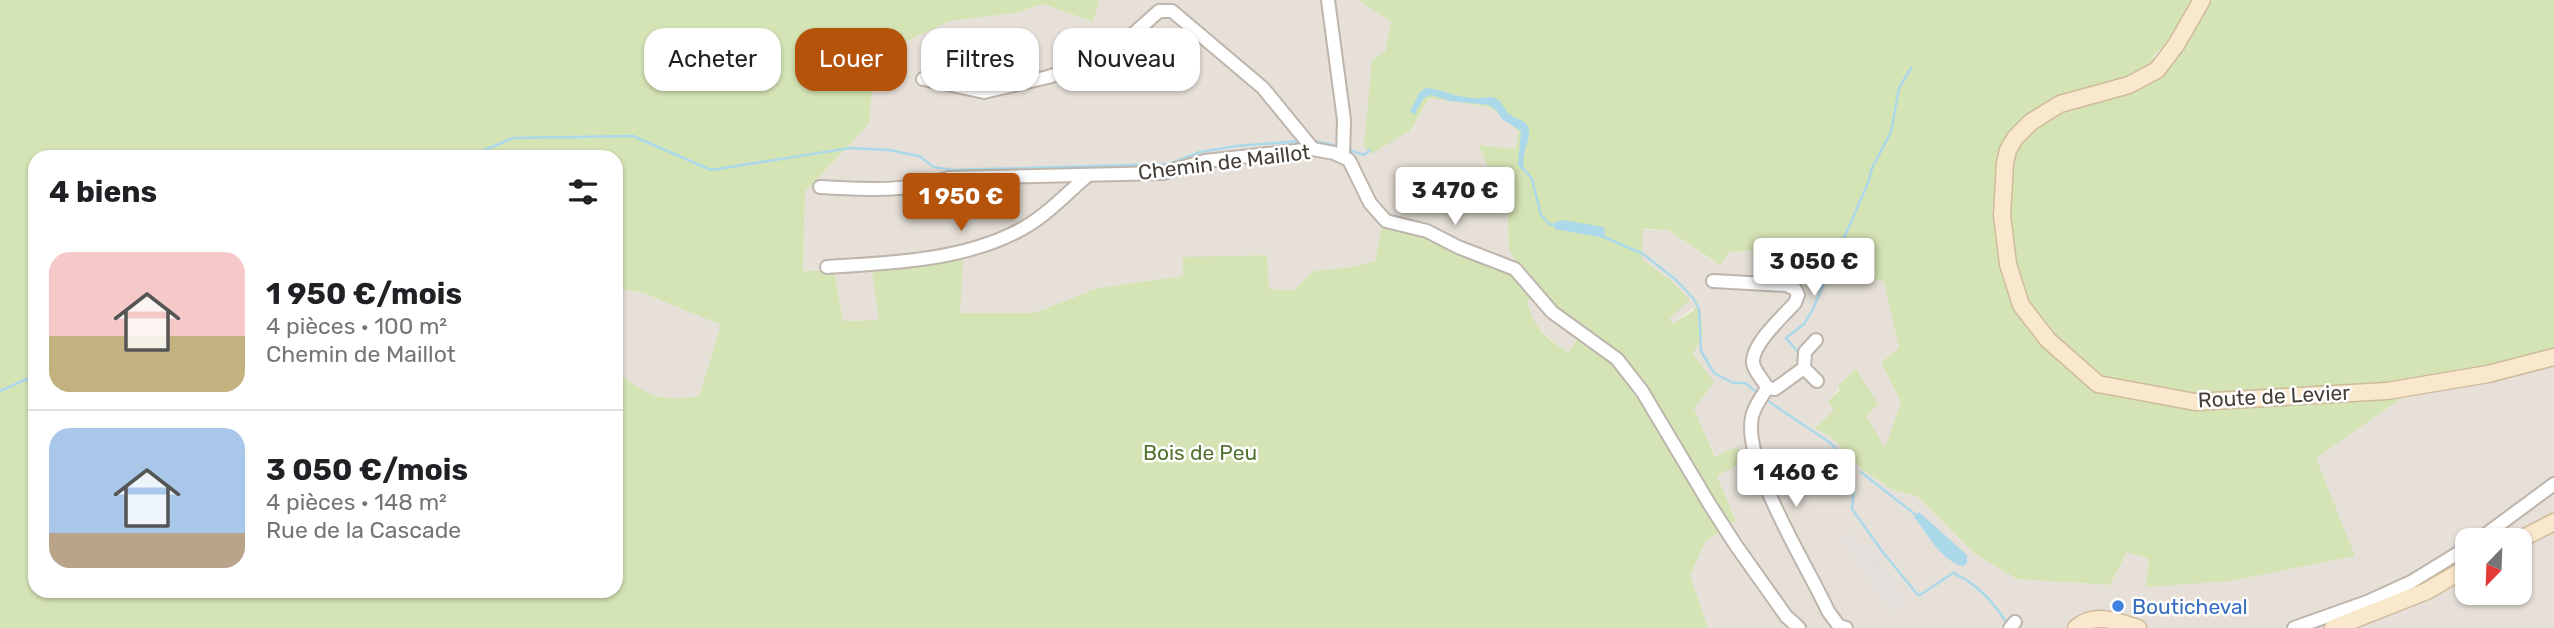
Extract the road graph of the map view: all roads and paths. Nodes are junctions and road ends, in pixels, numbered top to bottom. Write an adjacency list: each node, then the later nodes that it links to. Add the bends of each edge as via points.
1 (1328, 0): 5 (street, via 1345,120)
2 (2202, 0): 11 (street, Route de Levier, via 2157,70 2129,85 2060,104 2031,122 2008,150 2002,215 2008,264 2021,305 2048,340 2098,384 2195,402 2387,391)
3 (1039, 79): 4 (street, via 1112,53 1159,11 1172,11 1263,88)
4 (1309, 143): 5 (street, Chemin de Maillot); 6 (street, Chemin de Maillot, via 1163,173)
5 (1344, 151): 23 (street, via 1370,204 1386,221 1427,232 1515,269 1552,312 1617,359 1642,391 1735,544)
6 (1087, 176): 7 (street, Chemin de Maillot, via 949,178 926,186 880,190); 8 (street, via 1054,207 1016,232 984,244 903,262)
7 (820, 187)
8 (827, 267)
9 (1713, 281): 14 (street, via 1786,285 1798,295 1758,347 1753,361)
10 (1816, 340): 12 (street, via 1805,352)
11 (2554, 357)
12 (1804, 368): 13 (street); 14 (street)
13 (1817, 381)
14 (1764, 394): 21 (street, via 1753,413 1752,431 1764,483)
15 (2554, 484): 17 (street)
16 (2554, 522): 18 (street)
17 (2495, 528)
18 (2532, 533)
19 (2455, 555): 27 (street, via 2412,582)
20 (2455, 575): 28 (street, via 2427,592)
21 (1828, 611): 24 (street); 25 (street)
22 (2134, 627): 26 (street, via 2097,619)
23 (1799, 628)
24 (1831, 628)
25 (1846, 628)
26 (2076, 628)
27 (2294, 628)
28 (2333, 628)

